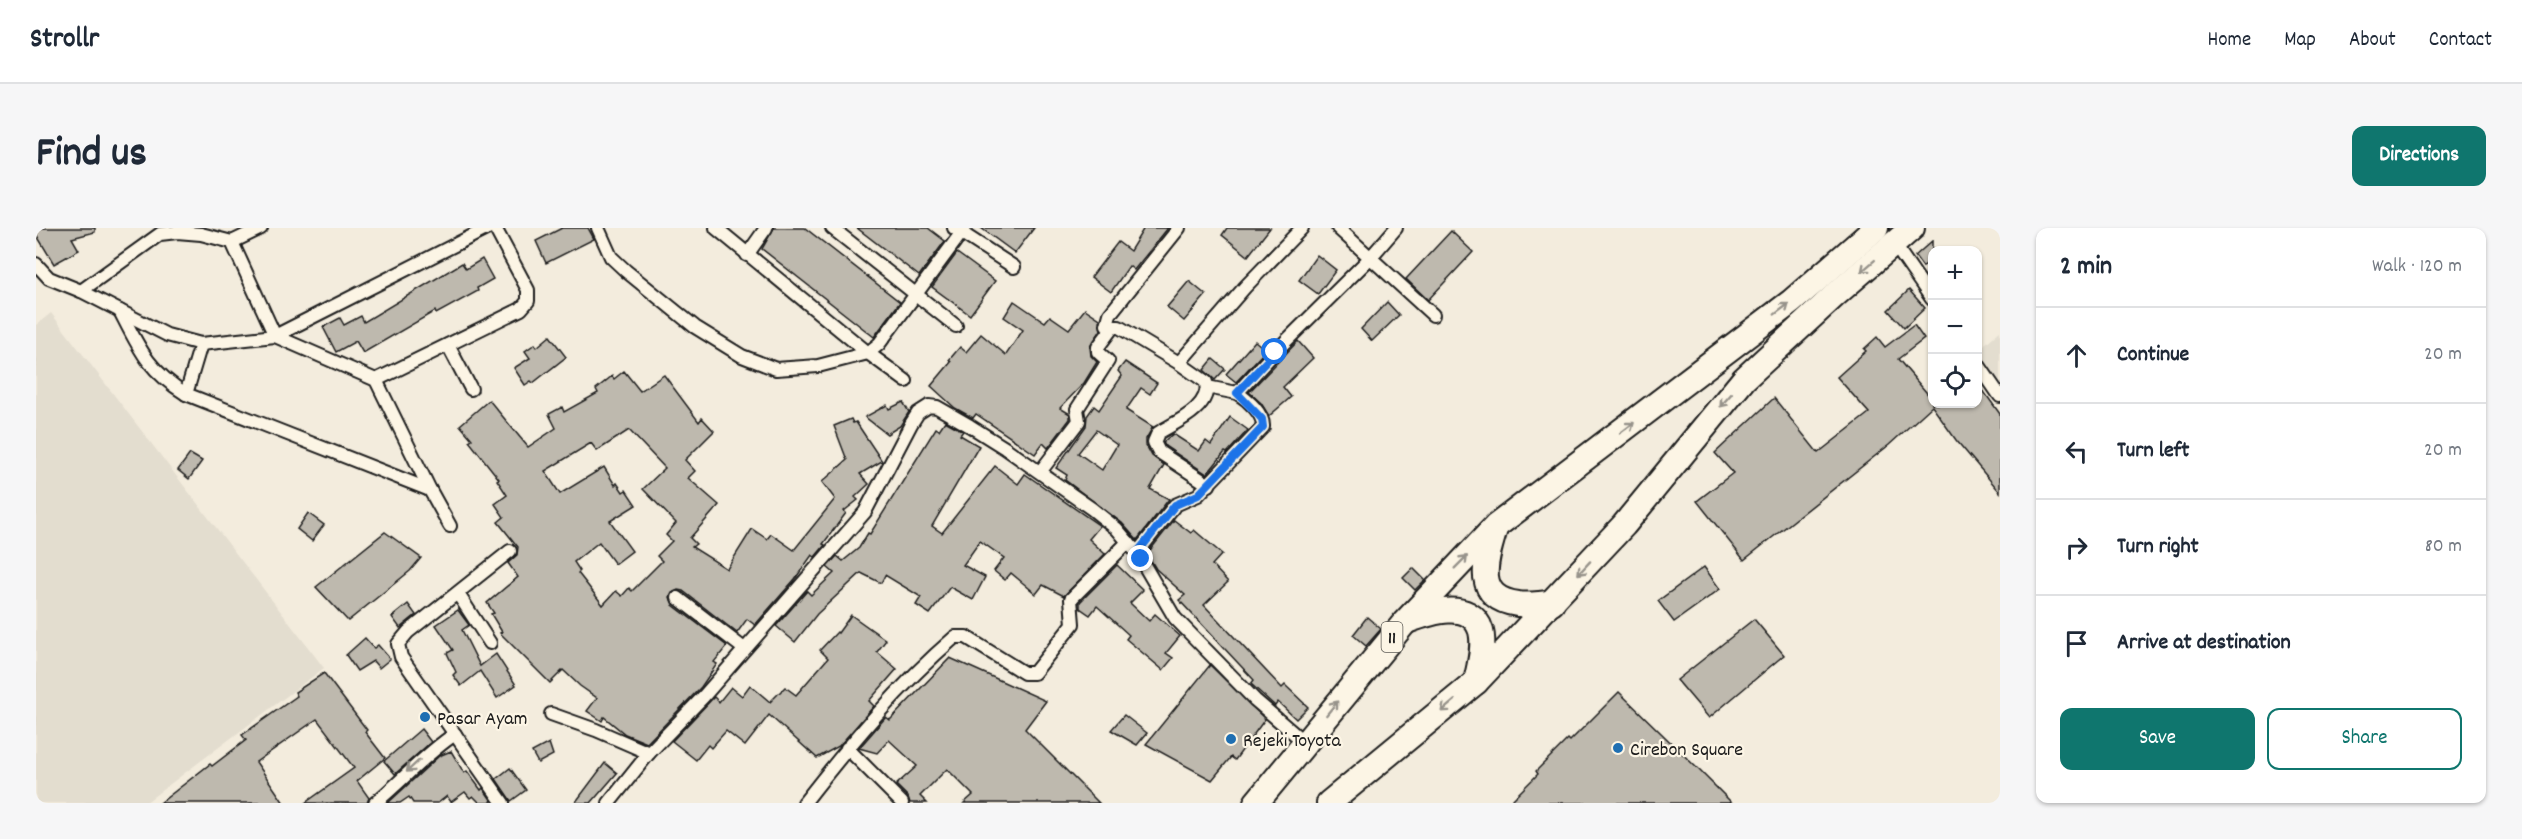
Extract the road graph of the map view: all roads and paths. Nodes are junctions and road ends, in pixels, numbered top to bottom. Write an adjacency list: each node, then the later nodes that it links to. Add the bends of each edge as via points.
1 (261, 228): 15 (street)
2 (488, 228): 28 (street)
3 (495, 228): 30 (street, via 528,290 528,301 521,309)
4 (598, 228): 31 (street, via 611,256 626,271 695,327 742,356 779,369 818,366)
5 (716, 228): 17 (street)
6 (766, 228): 17 (street)
7 (832, 228): 23 (street)
8 (1179, 228): 27 (street, via 1110,314 1107,325)
9 (1302, 228): 32 (street)
10 (1338, 228): 18 (street)
11 (1396, 228): 18 (street)
12 (1912, 228): 16 (highway)
13 (960, 230): 20 (street); 23 (street)
14 (1871, 230): 45 (highway, 11, one-way to 14, via 1791,302)
15 (232, 242): 21 (street, via 193,234 160,234); 28 (street)
16 (1894, 244): 22 (street); 51 (highway, one-way to 51, via 1744,379 1624,525)
17 (747, 255): 31 (street)
18 (1370, 258): 25 (street); 38 (street)
19 (36, 264): 21 (street, via 49,278)
20 (1014, 267)
21 (81, 291): 24 (street)
22 (1928, 294)
23 (916, 296): 26 (street); 31 (street)
24 (120, 311): 29 (street, via 167,334); 39 (street, via 152,368)
25 (1433, 315)
26 (956, 326)
27 (1111, 330): 32 (street, via 1119,327); 41 (street, via 1097,350 1107,358 1107,364 1077,409 1079,422)
28 (275, 336): 29 (street); 34 (street)
29 (201, 344): 39 (street)
30 (448, 345): 34 (street); 37 (street)
31 (868, 353): 35 (street)
32 (1179, 363): 36 (street, via 1206,382)
33 (1982, 371): 40 (street)
34 (376, 380): 43 (street)
35 (906, 381)
36 (1207, 387): 38 (street); 42 (street, via 1194,410 1158,433 1154,442 1158,452)
37 (471, 389)
38 (1237, 393): 42 (street, via 1262,419 1263,427)
39 (186, 394): 43 (street)
40 (2000, 396)
41 (1040, 472): 46 (street, via 1092,509); 54 (street, via 945,412 929,406 923,409 911,424 865,512)
42 (1209, 485): 48 (street, via 1198,495 1175,505)
43 (429, 490): 44 (street)
44 (450, 526)
45 (1496, 526): 51 (highway, via 1484,573 1487,585 1498,597 1513,603); 52 (highway, 11, one-way to 45)
46 (1128, 542): 48 (street); 59 (street, via 1071,599 1073,624 1034,673 1024,673 966,637 955,637 903,686)
47 (510, 551): 49 (street)
48 (1137, 553): 58 (street, via 1175,618)
49 (458, 594): 53 (street); 57 (street, via 398,644 401,657)
50 (678, 598): 54 (street)
51 (1552, 603): 55 (highway)
52 (1405, 622): 55 (highway, via 1436,610 1468,615 1481,631); 58 (highway, 11, one-way to 52)
53 (490, 643)
54 (743, 648): 60 (street)
55 (1476, 682): 67 (highway, one-way to 67)
56 (551, 714): 60 (street)
57 (455, 734): 61 (street, one-way to 61); 62 (street)
58 (1305, 743): 66 (highway, 11)
59 (847, 748): 64 (street); 65 (street)
60 (650, 753): 63 (street)
61 (375, 803)
62 (503, 803)
63 (609, 803)
64 (804, 803)
65 (902, 803)
66 (1256, 803)
67 (1329, 803)

